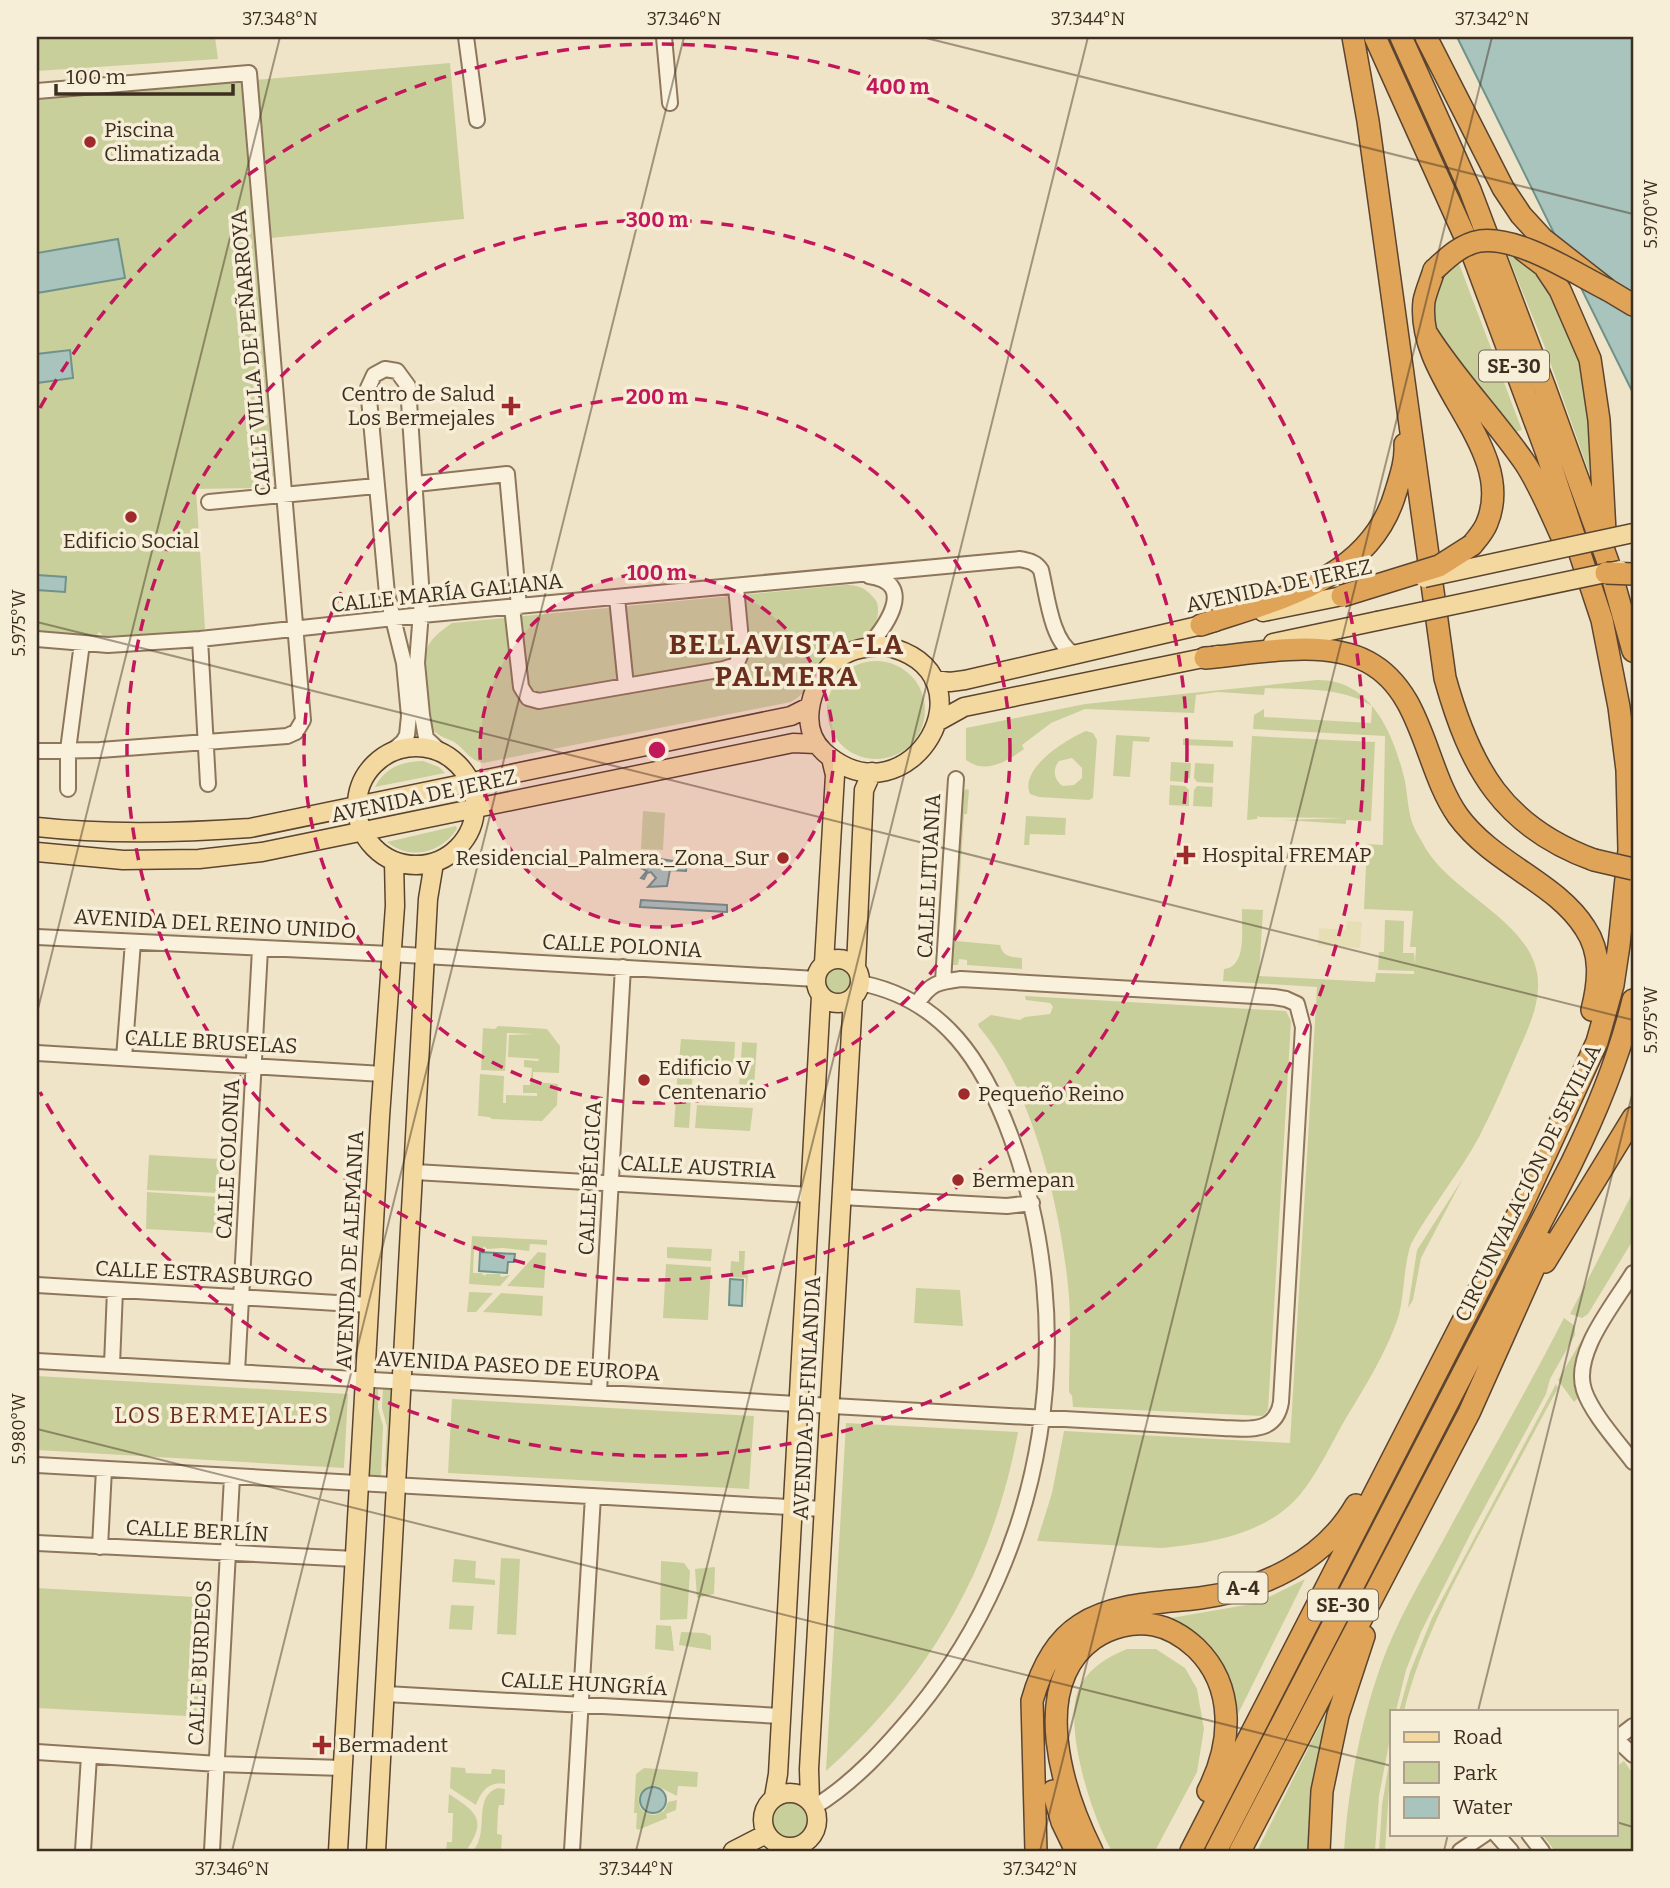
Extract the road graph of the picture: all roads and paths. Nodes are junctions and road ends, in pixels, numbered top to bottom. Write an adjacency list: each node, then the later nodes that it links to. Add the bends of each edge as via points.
1 (466, 37): 9 (street)
2 (664, 37): 8 (street)
3 (1353, 37): 14 (highway)
4 (1375, 37): 42 (highway, CIRCUNVALACIÓN DE SEVILLA / SE-30, via 1471,250 1546,451 1602,620)
5 (1401, 37): 20 (highway, SE-30, via 1470,190)
6 (1426, 37): 11 (highway, via 1521,215 1543,239)
7 (37, 91): 17 (street, CALLE VILLA DE PEÑARROYA, via 249,73)
8 (670, 103)
9 (477, 120)
10 (1521, 248): 11 (highway, bridge); 13 (highway, bridge, via 1479,241 1456,250 1434,270 1424,301); 20 (highway, via 1544,266 1560,290 1590,359 1599,421)
11 (1608, 290): 12 (highway)
12 (1633, 305)
13 (1427, 334): 25 (highway, bridge, via 1439,373 1478,441 1491,474 1493,500 1487,524 1472,545 1439,566); 42 (highway, via 1545,497)
14 (1398, 351): 30 (highway, via 1406,456 1392,506 1373,539 1345,566 1304,591); 63 (highway, bridge, via 1445,678 1457,722 1477,767 1508,808 1541,835 1594,860)
15 (415, 485): 16 (street, via 408,386 397,371 385,369 374,375 368,388); 27 (street, via 507,474); 28 (street)
16 (376, 486): 17 (street); 29 (street)
17 (284, 494): 18 (street); 31 (street, CALLE VILLA DE PEÑARROYA)
18 (209, 502)
19 (1633, 533): 25 (main road, AVENIDA DE JEREZ, bridge)
20 (1607, 567): 21 (main road, bridge); 22 (highway, bridge); 36 (highway, SE-30); 38 (main road, bridge)
21 (1633, 567)
22 (1633, 574)
23 (861, 575): 24 (street, CALLE MARÍA GALIANA); 35 (street, via 889,584 894,596 889,621); 37 (street, CALLE MARÍA GALIANA, via 1020,559 1038,565 1058,636)
24 (736, 587): 26 (street, CALLE MARÍA GALIANA); 40 (street, via 742,651 736,664)
25 (1342, 596): 30 (main road, AVENIDA DE JEREZ)
26 (617, 598): 27 (street, CALLE MARÍA GALIANA); 40 (street)
27 (515, 607): 28 (street, CALLE MARÍA GALIANA); 40 (street, via 521,687 528,698 538,701)
28 (422, 615): 29 (street, CALLE MARÍA GALIANA); 49 (street, via 417,663 422,724 426,738)
29 (392, 618): 31 (street, CALLE MARÍA GALIANA); 48 (street, via 404,663 410,725 403,742)
30 (1201, 625): 37 (main road, AVENIDA DE JEREZ)
31 (295, 629): 33 (street, CALLE MARÍA GALIANA); 44 (street, CALLE VILLA DE PEÑARROYA, via 303,720 296,732 287,737)
32 (37, 639): 34 (street, CALLE MARÍA GALIANA)
33 (200, 639): 34 (street, CALLE MARÍA GALIANA); 44 (street)
34 (82, 643): 46 (street)
35 (868, 647): 39 (main road, via 885,646 907,653); 41 (main road, via 840,657 830,666)
36 (1633, 651)
37 (1074, 654): 39 (main road, AVENIDA DE JEREZ, via 957,682)
38 (1205, 658): 43 (main road, via 964,707); 80 (highway, via 1312,649 1368,662 1387,677 1417,722 1440,783 1466,827 1500,859 1567,907 1587,930 1599,970)
39 (934, 680): 43 (main road, via 941,704)
40 (626, 686)
41 (809, 707): 45 (main road); 53 (main road, AVENIDA DE JEREZ, via 791,716)
42 (1619, 707): 80 (highway, CIRCUNVALACIÓN DE SEVILLA / SE-30, via 1627,770 1629,850 1613,985 1597,1042)
43 (937, 722): 51 (main road, via 915,757 895,768)
44 (205, 742): 46 (street); 54 (street)
45 (817, 744): 50 (main road); 57 (main road, AVENIDA DE JEREZ, via 793,743)
46 (68, 750): 47 (street); 55 (street)
47 (37, 751)
48 (391, 752): 49 (main road, via 422,747); 56 (main road, via 368,772)
49 (442, 752): 53 (main road)
50 (831, 758): 51 (main road); 70 (main road, AVENIDA DE FINLANDIA, via 835,775)
51 (872, 772): 72 (main road, AVENIDA DE FINLANDIA, via 864,790)
52 (956, 779): 71 (street, CALLE LITUANIA)
53 (471, 782): 56 (main road, AVENIDA DE JEREZ); 57 (main road)
54 (208, 785)
55 (68, 789)
56 (357, 806): 58 (main road, AVENIDA DE JEREZ, via 250,828 192,832); 59 (main road)
57 (475, 809): 59 (main road, AVENIDA DE JEREZ); 62 (main road, via 465,839)
58 (37, 827)
59 (363, 832): 60 (main road, AVENIDA DE JEREZ, via 199,859 123,860); 61 (main road, via 375,849)
60 (37, 852)
61 (394, 861): 62 (main road, via 413,866); 67 (main road, AVENIDA DE ALEMANIA)
62 (434, 863): 68 (main road)
63 (1633, 869)
64 (37, 937): 65 (street, AVENIDA DEL REINO UNIDO)
65 (133, 942): 66 (street, AVENIDA DEL REINO UNIDO); 76 (street)
66 (260, 949): 67 (street, AVENIDA DEL REINO UNIDO); 78 (street, CALLE COLONIA)
67 (390, 954): 68 (street, AVENIDA DEL REINO UNIDO); 79 (main road, AVENIDA DE ALEMANIA)
68 (426, 957): 69 (street, CALLE POLONIA); 82 (main road)
69 (623, 967): 70 (street, CALLE POLONIA); 83 (street, CALLE BÉLGICA)
70 (820, 979): 72 (main road, via 834,1003 844,1003); 72 (main road, via 838,958 848,961); 84 (main road, AVENIDA DE FINLANDIA)
71 (943, 981): 74 (street, CALLE LITUANIA, via 927,990); 102 (street, AVENIDA PASEO DE EUROPA, via 1274,997 1297,1004 1301,1015 1282,1390 1275,1418 1254,1429)
72 (857, 983): 74 (street); 85 (main road, AVENIDA DE FINLANDIA)
73 (1633, 1000): 77 (highway, CIRCUNVALACIÓN DE SEVILLA / SE-30)
74 (917, 1004): 86 (street, via 959,1038 977,1062 1002,1111)
75 (37, 1054): 76 (street, CALLE BRUSELAS)
76 (124, 1058): 78 (street, CALLE BRUSELAS)
77 (1615, 1062): 92 (highway, via 1595,1140); 149 (highway, CIRCUNVALACIÓN DE SEVILLA / SE-30, via 1565,1177)
78 (254, 1066): 79 (street, CALLE BRUSELAS); 90 (street, CALLE COLONIA)
79 (383, 1074): 91 (main road, AVENIDA DE ALEMANIA)
80 (1580, 1080): 98 (highway, CIRCUNVALACIÓN DE SEVILLA / SE-30, via 1521,1208)
81 (1633, 1118): 92 (highway)
82 (415, 1172): 83 (street, CALLE AUSTRIA); 97 (main road)
83 (611, 1183): 84 (street, CALLE AUSTRIA); 99 (street, CALLE BÉLGICA)
84 (811, 1195): 100 (main road, AVENIDA DE FINLANDIA)
85 (841, 1197): 86 (street, via 1007,1206); 101 (main road, AVENIDA DE FINLANDIA)
86 (1032, 1203): 102 (street, via 1047,1304)
87 (1633, 1273): 103 (street, via 1589,1347 1582,1374 1588,1399)
88 (37, 1285): 89 (street, CALLE ESTRASBURGO)
89 (114, 1290): 90 (street, CALLE ESTRASBURGO); 94 (street)
90 (241, 1297): 91 (street, CALLE ESTRASBURGO); 95 (street, CALLE COLONIA)
91 (370, 1304): 96 (main road, AVENIDA DE ALEMANIA)
92 (1512, 1321): 112 (highway)
93 (37, 1361): 94 (street, AVENIDA PASEO DE EUROPA)
94 (112, 1365): 95 (street, AVENIDA PASEO DE EUROPA)
95 (237, 1372): 96 (street, AVENIDA PASEO DE EUROPA)
96 (365, 1379): 97 (street, AVENIDA PASEO DE EUROPA); 107 (main road, AVENIDA DE ALEMANIA)
97 (404, 1380): 99 (street, AVENIDA PASEO DE EUROPA); 108 (main road)
98 (1426, 1390): 117 (highway, A-4, via 1401,1421 1353,1510 1334,1536 1309,1557 1276,1577 1242,1588 1101,1614 1063,1639); 148 (highway, CIRCUNVALACIÓN DE SEVILLA / SE-30)
99 (598, 1391): 100 (street, AVENIDA PASEO DE EUROPA)
100 (799, 1402): 101 (street, AVENIDA PASEO DE EUROPA); 110 (main road, AVENIDA DE FINLANDIA)
101 (829, 1405): 102 (street, AVENIDA PASEO DE EUROPA); 111 (main road, AVENIDA DE FINLANDIA)
102 (1043, 1417): 130 (street, via 1017,1532 972,1629 898,1733 841,1789)
103 (1633, 1462)
104 (37, 1465): 105 (street)
105 (104, 1469): 106 (street); 114 (street)
106 (232, 1477): 107 (street); 115 (street, CALLE BURDEOS)
107 (360, 1482): 108 (street); 116 (main road, AVENIDA DE ALEMANIA)
108 (397, 1485): 109 (street); 118 (main road)
109 (593, 1496): 110 (street); 119 (street)
110 (792, 1508): 111 (street); 120 (main road, AVENIDA DE FINLANDIA)
111 (823, 1509): 130 (main road, AVENIDA DE FINLANDIA, via 809,1769)
112 (1411, 1525): 136 (highway); 150 (highway, via 1364,1637 1338,1715 1322,1791)
113 (37, 1543): 114 (street, CALLE BERLÍN)
114 (100, 1547): 115 (street, CALLE BERLÍN)
115 (226, 1554): 116 (street, CALLE BERLÍN); 127 (street, CALLE BURDEOS)
116 (355, 1559): 128 (main road, AVENIDA DE ALEMANIA)
117 (1044, 1671): 143 (highway, via 1032,1701); 144 (highway, A-4, via 1045,1759 1062,1822)
118 (386, 1694): 119 (street, CALLE HUNGRÍA); 140 (main road)
119 (580, 1705): 120 (street, CALLE HUNGRÍA); 141 (street)
120 (781, 1716): 129 (main road, AVENIDA DE FINLANDIA)
121 (1633, 1726): 122 (street)
122 (1618, 1737)
123 (1618, 1741): 125 (street)
124 (37, 1752): 126 (street)
125 (1633, 1755)
126 (89, 1756): 127 (street); 137 (street)
127 (218, 1763): 128 (street); 138 (street, CALLE BURDEOS)
128 (343, 1768): 139 (main road, AVENIDA DE ALEMANIA)
129 (774, 1797): 130 (main road, via 793,1793); 132 (main road, via 763,1813)
130 (812, 1804): 132 (main road, via 816,1826 805,1843 786,1847)
131 (1195, 1814): 145 (highway, via 1210,1789 1226,1737 1221,1685 1205,1657 1177,1633 1141,1624 1109,1630 1076,1653 1057,1698 1062,1768); 146 (highway, via 1219,1737 1221,1715 1213,1681 1188,1650 1169,1637 1136,1630 1115,1635 1091,1648 1074,1668 1063,1713 1068,1765); 147 (highway)
132 (766, 1834): 142 (main road)
133 (1482, 1836): 151 (street)
134 (1498, 1836): 152 (street)
135 (1531, 1836): 153 (street)
136 (1243, 1846)
137 (83, 1851)
138 (212, 1851)
139 (338, 1851)
140 (376, 1851)
141 (572, 1851)
142 (733, 1851)
143 (1036, 1851)
144 (1076, 1851)
145 (1092, 1851)
146 (1098, 1851)
147 (1175, 1851)
148 (1191, 1851)
149 (1216, 1851)
150 (1319, 1851)
151 (1460, 1851)
152 (1511, 1851)
153 (1542, 1851)

